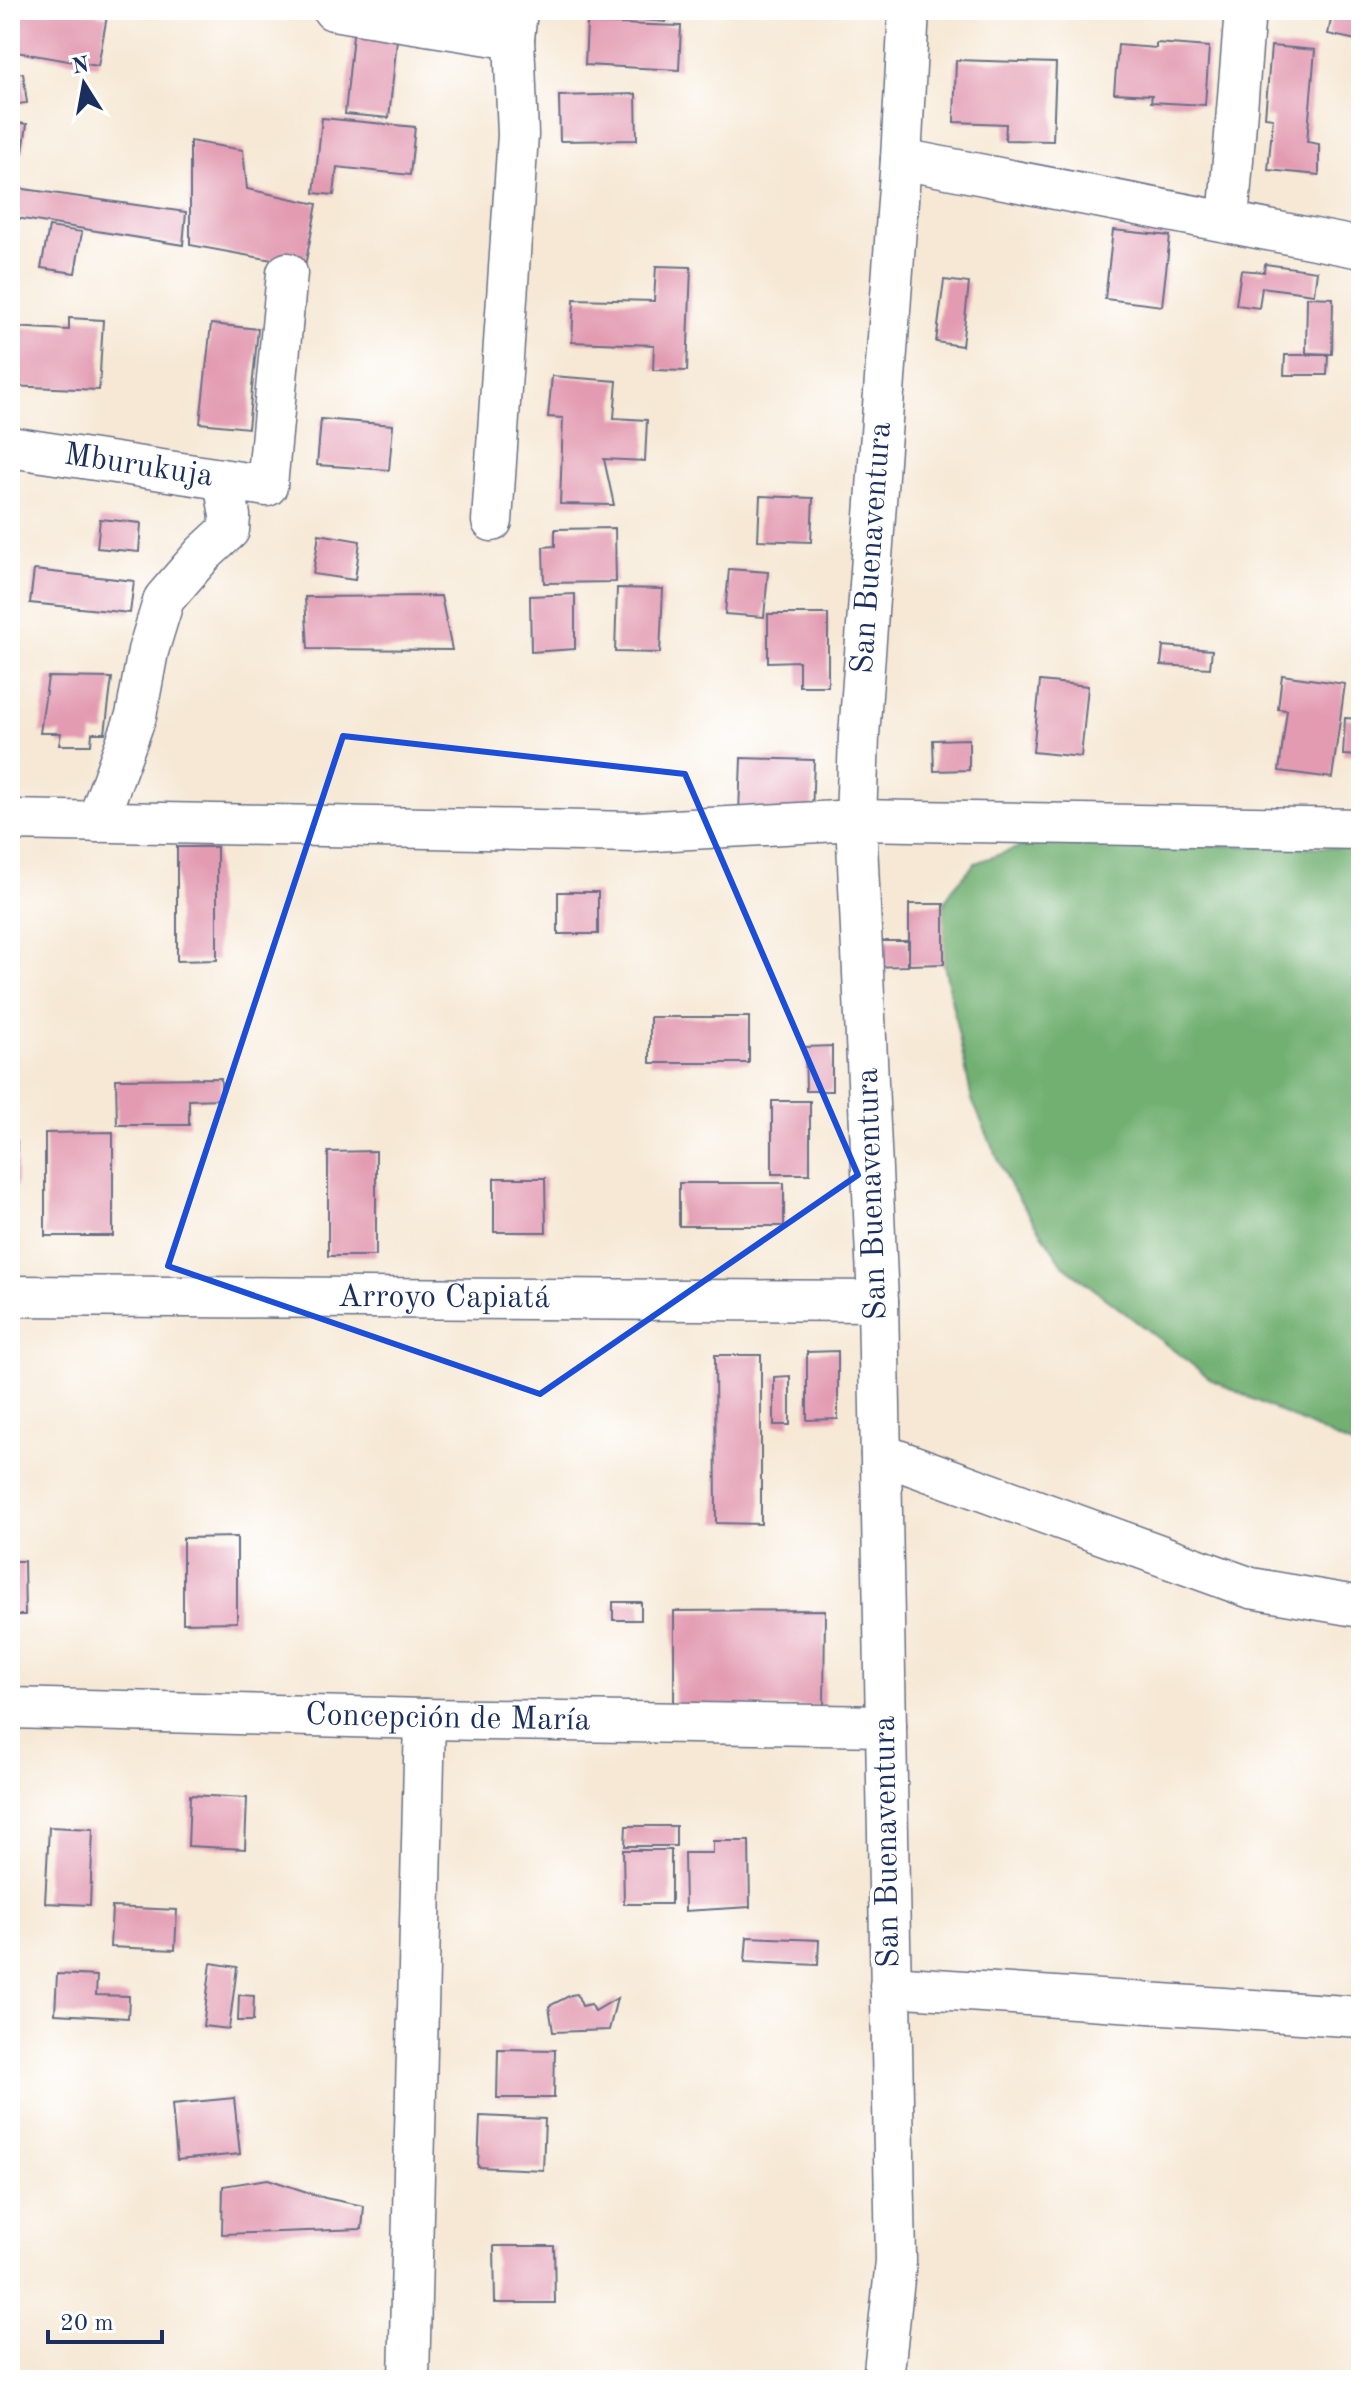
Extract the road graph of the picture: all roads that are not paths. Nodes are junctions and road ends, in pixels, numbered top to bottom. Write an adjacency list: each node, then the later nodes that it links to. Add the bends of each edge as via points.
1 (333, 10): 4 (street)
2 (909, 10): 5 (street, San Buenaventura)
3 (1245, 10): 6 (street)
4 (516, 25): 11 (street, via 518,135)
5 (901, 159): 6 (street); 13 (street, San Buenaventura)
6 (1228, 222): 7 (street)
7 (1361, 248)
8 (287, 273): 10 (street, Mburukuja, via 267,486)
9 (10, 447): 10 (street, Mburukuja)
10 (224, 480): 14 (street, via 229,530 164,599 136,716)
11 (492, 521)
12 (10, 820): 14 (street)
13 (856, 820): 14 (street, via 636,832); 15 (street); 17 (street, San Buenaventura)
14 (97, 822)
15 (1361, 829)
16 (10, 1296): 17 (street, Arroyo Capiatá)
17 (878, 1301): 18 (street, San Buenaventura)
18 (881, 1454): 19 (street, via 1251,1588); 22 (street, San Buenaventura)
19 (1361, 1607)
20 (10, 1708): 21 (street, Concepción de María)
21 (425, 1719): 22 (street, Concepción de María); 25 (street)
22 (886, 1726): 23 (street, San Buenaventura)
23 (890, 1986): 24 (street); 26 (street, San Buenaventura, via 896,2261)
24 (1361, 2017)
25 (409, 2380)
26 (883, 2380)

